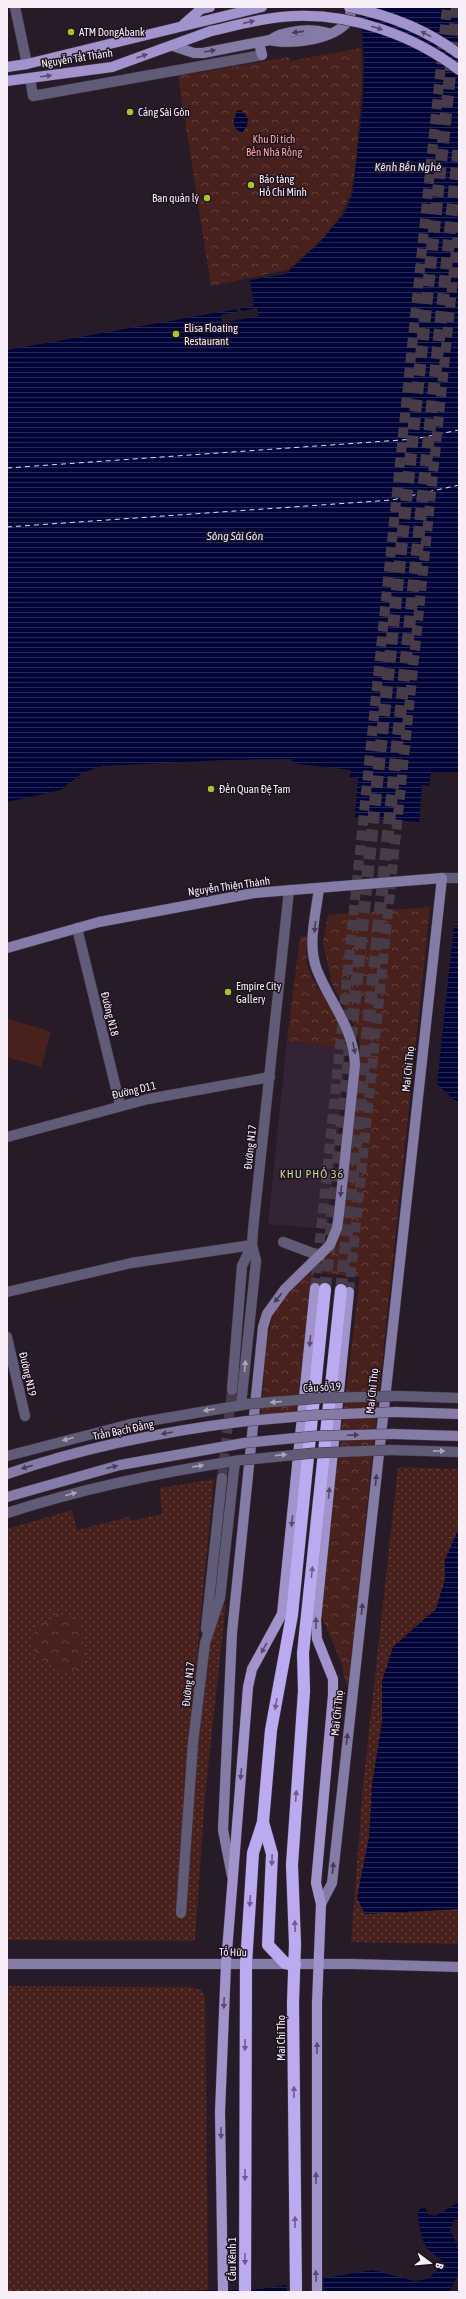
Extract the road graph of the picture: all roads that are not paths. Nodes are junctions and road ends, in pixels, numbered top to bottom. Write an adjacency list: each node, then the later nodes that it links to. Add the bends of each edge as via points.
1 (15, 7): 9 (street)
2 (210, 7): 5 (main road, via 201,9)
3 (262, 7): 5 (main road, Nguyễn Tất Thành)
4 (350, 7): 6 (street, via 350,16 341,29 319,38 280,43 270,40); 8 (main road, one-way to 4, bridge, via 410,26)
5 (182, 25): 9 (main road, Nguyễn Tất Thành)
6 (259, 43): 7 (street, one-way to 6, via 194,53); 15 (street, via 262,55)
7 (173, 46): 11 (main road, Nguyễn Tất Thành, one-way to 7, via 112,67); 12 (main road, Nguyễn Tất Thành, one-way to 12, bridge, via 211,31 279,17 336,18 374,27 404,38 436,54)
8 (459, 54)
9 (27, 64): 10 (main road, Nguyễn Tất Thành)
10 (7, 67)
11 (86, 70): 13 (main road, Nguyễn Tất Thành, one-way to 11); 15 (street)
12 (459, 70)
13 (30, 78): 14 (main road, Nguyễn Tất Thành); 15 (street, via 33,96)
14 (7, 81)
15 (88, 86)
16 (442, 878): 17 (street, Nguyễn Thiện Thành); 18 (street, Nguyễn Thiện Thành); 52 (street, Mai Chí Thọ, one-way to 16, via 332,1883)
17 (459, 878)
18 (319, 888): 19 (street, Nguyễn Thiện Thành); 27 (street, one-way to 27, via 312,948 316,969 352,1041 355,1065 336,1228 330,1245)
19 (290, 890): 20 (street, Nguyễn Thiện Thành, via 211,900); 22 (street, Đường N17)
20 (77, 928): 21 (street, Nguyễn Thiện Thành); 23 (street, Đường N18)
21 (7, 948)
22 (270, 1077): 23 (street, Đường D11, via 184,1091); 26 (street, Đường N17)
23 (120, 1105): 24 (street, Đường D11)
24 (7, 1137)
25 (283, 1242): 27 (street)
26 (252, 1245): 30 (street, via 131,1263); 32 (street, via 242,1266); 35 (street, Đường N17, one-way to 26, via 256,1261)
27 (320, 1256): 51 (street, one-way to 51, via 285,1289 267,1314 263,1327 232,1633 223,1830)
28 (320, 1288): 50 (highway, one-way to 50, via 292,1615 271,1730); 51 (main road, one-way to 51, via 282,1614 252,1669 248,1687)
29 (345, 1291): 52 (main road, Mai Chí Thọ, one-way to 29, via 316,1883 333,1679 317,1639 316,1620); 58 (highway, Mai Chí Thọ, one-way to 29, via 292,1865 302,1730 303,1653)
30 (7, 1292)
31 (7, 1337): 38 (street, Đường N19)
32 (232, 1390)
33 (417, 1396): 34 (street, Cầu số 19); 35 (street, Cầu số 19, one-way to 35, bridge, via 323,1398); 36 (street)
34 (459, 1398)
35 (245, 1405): 43 (street, Cầu số 19, one-way to 43, via 131,1424)
36 (416, 1412): 37 (street); 45 (street, Trần Bạch Đằng, one-way to 45, bridge, via 316,1415 247,1421 132,1440 64,1456)
37 (459, 1414)
38 (24, 1416)
39 (413, 1434): 40 (street); 41 (street); 47 (street, one-way to 39, bridge, via 113,1467 170,1455 316,1436)
40 (459, 1436)
41 (411, 1451): 42 (street, one-way to 42); 44 (street, one-way to 41, bridge, via 314,1452)
42 (459, 1452)
43 (7, 1456)
44 (239, 1460): 48 (street, one-way to 44, via 97,1486); 49 (street, Đường N17, via 220,1598)
45 (7, 1474)
46 (222, 1478): 49 (street)
47 (7, 1497)
48 (7, 1513)
49 (205, 1643): 53 (street, Đường N17, via 194,1742)
50 (263, 1822): 56 (highway, one-way to 56, via 253,1853); 58 (highway, one-way to 58, via 272,1854 268,1945 285,1963)
51 (232, 1878): 55 (main road)
52 (321, 1904): 57 (main road, Mai Chí Thọ)
53 (181, 1913)
54 (7, 1964): 55 (street, Tố Hữu)
55 (226, 1964): 56 (street, Tố Hữu); 60 (main road, Cầu Kênh 1, one-way to 60, via 220,2112)
56 (246, 1964): 58 (street, Tố Hữu); 61 (highway, Cầu Kênh 1, one-way to 61)
57 (319, 1964): 58 (street, Tố Hữu); 59 (street, Tố Hữu); 63 (main road, Mai Chí Thọ, one-way to 57)
58 (295, 1965): 62 (highway, Mai Chí Thọ, one-way to 58)
59 (459, 1967)
60 (223, 2292)
61 (245, 2292)
62 (296, 2292)
63 (317, 2292)

